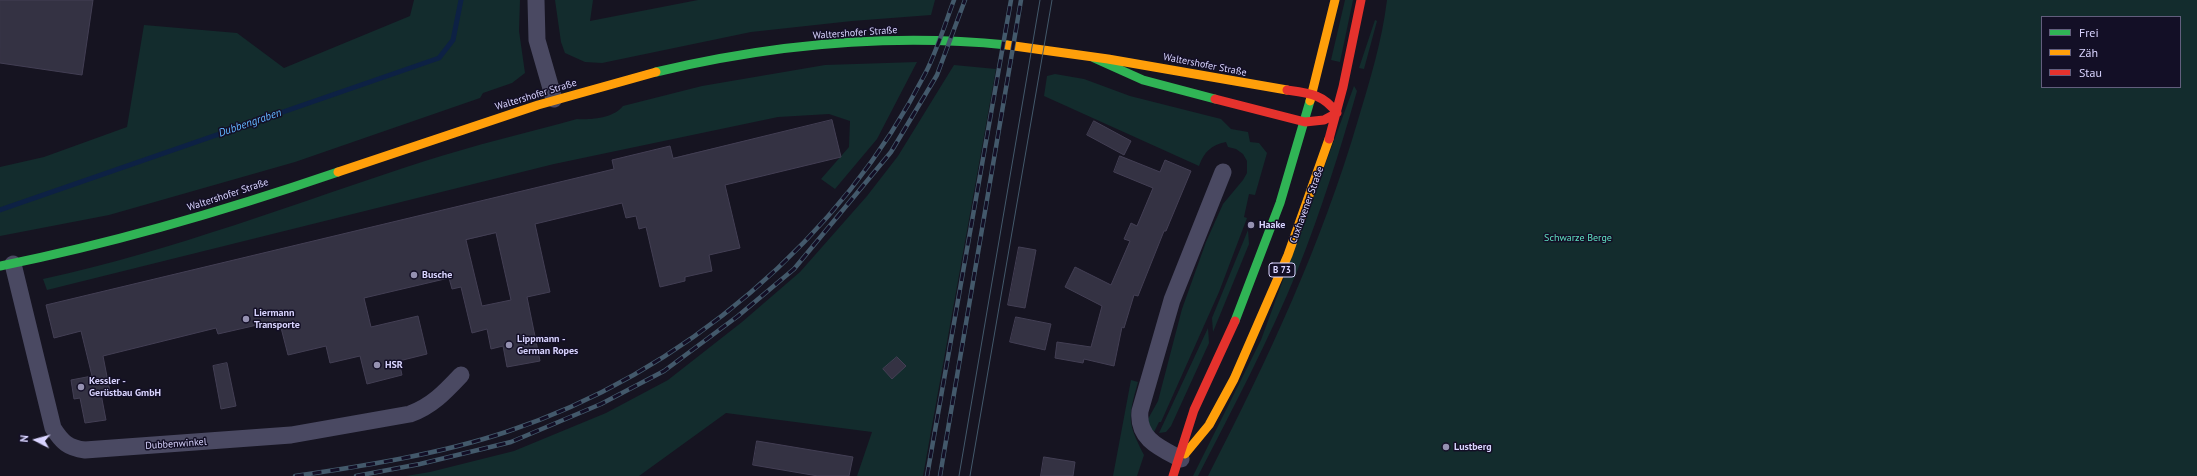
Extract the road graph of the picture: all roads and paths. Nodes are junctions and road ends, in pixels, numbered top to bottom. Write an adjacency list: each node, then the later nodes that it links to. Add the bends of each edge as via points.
1 (536, 0): 6 (street, via 537,40)
2 (1335, 0): 5 (main road, Cuxhavener Straße / B 73)
3 (1361, 0): 7 (main road, Cuxhavener Straße / B 73)
4 (1094, 58): 5 (main road, Waltershofer Straße, via 1139,63); 6 (main road, Waltershofer Straße, via 1020,47 928,40 868,41 734,56); 8 (main road, Waltershofer Straße, via 1143,80)
5 (1312, 94): 7 (main road, Waltershofer Straße, via 1329,102); 8 (main road, Cuxhavener Straße / B 73)
6 (554, 99): 10 (main road, Waltershofer Straße, via 214,212 134,235)
7 (1337, 113): 8 (main road, via 1324,120); 12 (main road, Cuxhavener Straße / B 73, via 1309,200 1265,310 1212,422)
8 (1305, 122): 12 (main road, Cuxhavener Straße / B 73, via 1256,269 1234,325 1193,412)
9 (1223, 172): 12 (street, via 1172,300 1140,412 1141,428 1147,439)
10 (6, 265): 11 (street, Dubbenwinkel, via 53,428 66,445 74,449 291,435 410,414 425,409)
11 (461, 375)
12 (1181, 459): 13 (main road, Cuxhavener Straße / B 73)
13 (1173, 476)

